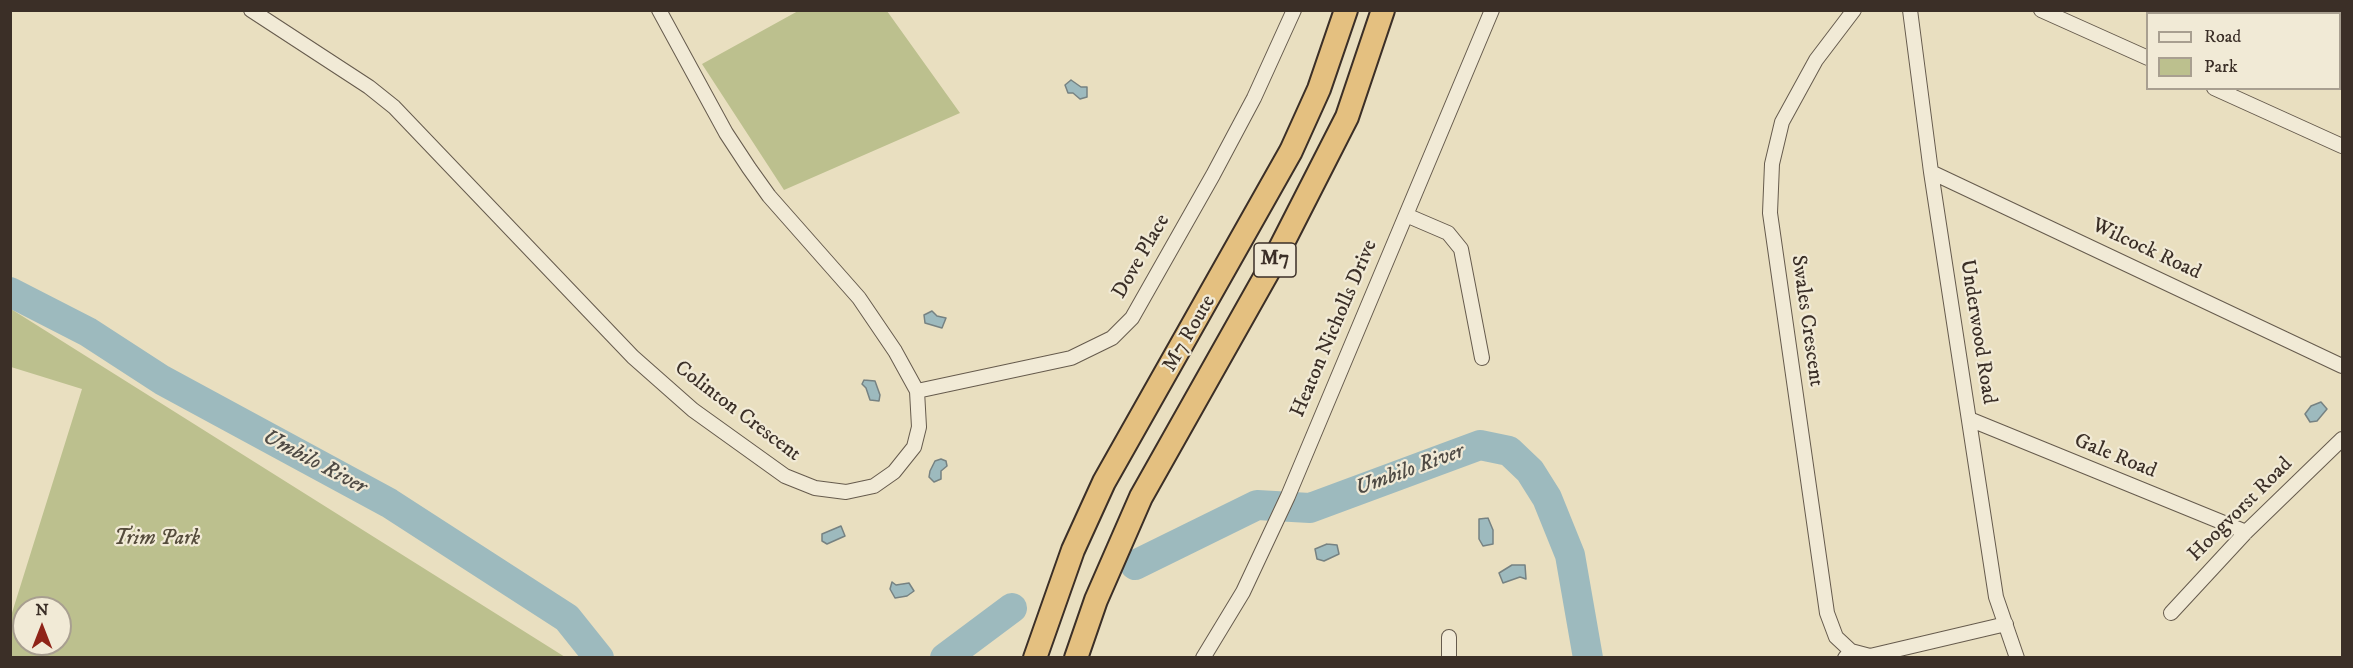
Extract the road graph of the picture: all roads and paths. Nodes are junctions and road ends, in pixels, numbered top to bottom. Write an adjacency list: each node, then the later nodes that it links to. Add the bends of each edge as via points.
1 (250, 10): 17 (street, Colinton Crescent, via 394,107 633,357 693,410 785,476 815,488 846,492 874,486 894,472 914,447 919,427)
2 (659, 10): 17 (street, Colinton Crescent, via 749,168 859,298 896,351)
3 (1294, 10): 17 (street, Dove Place, via 1213,175 1132,318 1112,338 1071,358)
4 (1346, 10): 25 (highway, M7 Route / M7, via 1319,88 1291,151 1104,482 1070,559)
5 (1383, 10): 26 (highway, M7 Route / M7, via 1347,117 1317,181 1141,497)
6 (1492, 10): 14 (street, Heaton Nicholls Drive)
7 (1854, 10): 24 (street, Swales Crescent, via 1816,60 1782,122 1772,164 1770,213 1827,613)
8 (1910, 10): 13 (street, Underwood Road)
9 (2041, 10): 10 (street)
10 (2146, 57)
11 (2218, 90): 12 (street)
12 (2343, 146)
13 (1931, 172): 16 (street, Wilcock Road); 18 (street, Underwood Road)
14 (1406, 215): 15 (street, via 1448,233 1461,249); 27 (street, Heaton Nicholls Drive, via 1288,496 1243,592)
15 (1482, 358)
16 (2343, 366)
17 (917, 391)
18 (1969, 419): 20 (street, Gale Road); 22 (street, Underwood Road, via 1996,597)
19 (2343, 439): 20 (street, Hoogvorst Road)
20 (2246, 532): 21 (street, Hoogvorst Road)
21 (2171, 613)
22 (2006, 624): 24 (street, Swales Crescent, via 1870,656); 29 (street, Underwood Road)
23 (1449, 637): 28 (street)
24 (1848, 654)
25 (1035, 657)
26 (1076, 657)
27 (1203, 657)
28 (1449, 657)
29 (2017, 657)

